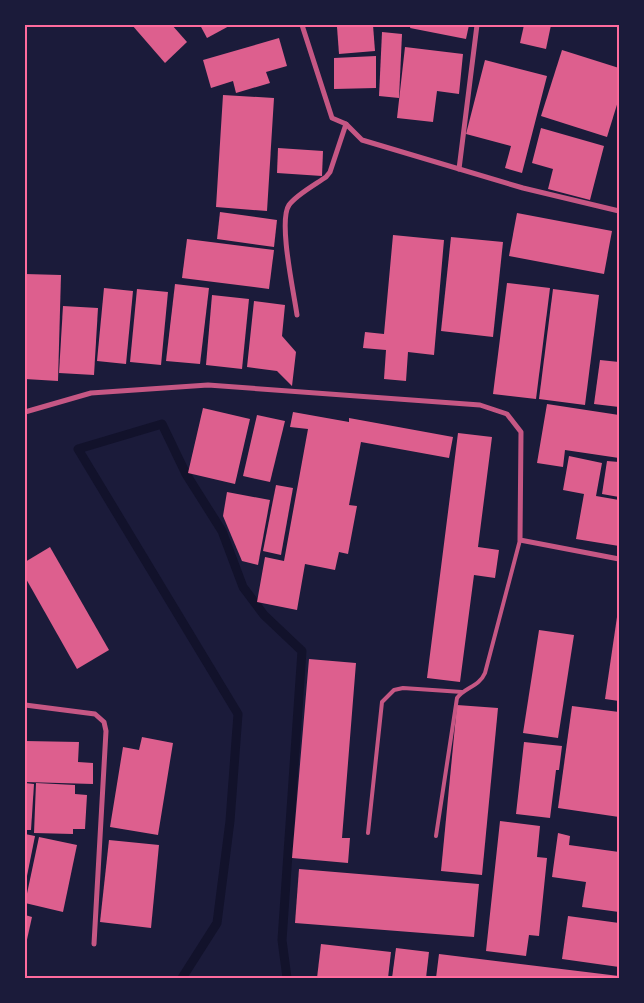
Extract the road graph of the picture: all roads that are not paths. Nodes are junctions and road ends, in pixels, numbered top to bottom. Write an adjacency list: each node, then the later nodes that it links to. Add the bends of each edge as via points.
1 (302, 25): 3 (street, via 332,118)
2 (477, 25): 4 (street)
3 (346, 124): 4 (street, via 362,140); 6 (street, via 330,172 292,201 286,212 287,248)
4 (459, 169): 5 (street)
5 (619, 211)
6 (297, 315)
7 (25, 412): 8 (street, via 91,393 208,385 480,405 507,414 521,432)
8 (520, 540): 9 (street); 10 (lane, via 486,673 476,685)
9 (619, 559)
10 (462, 692): 12 (lane, via 403,688 394,690 382,702); 13 (lane, via 457,698)
11 (25, 705): 14 (street, via 94,714 104,722)
12 (368, 833)
13 (436, 836)
14 (94, 944)

